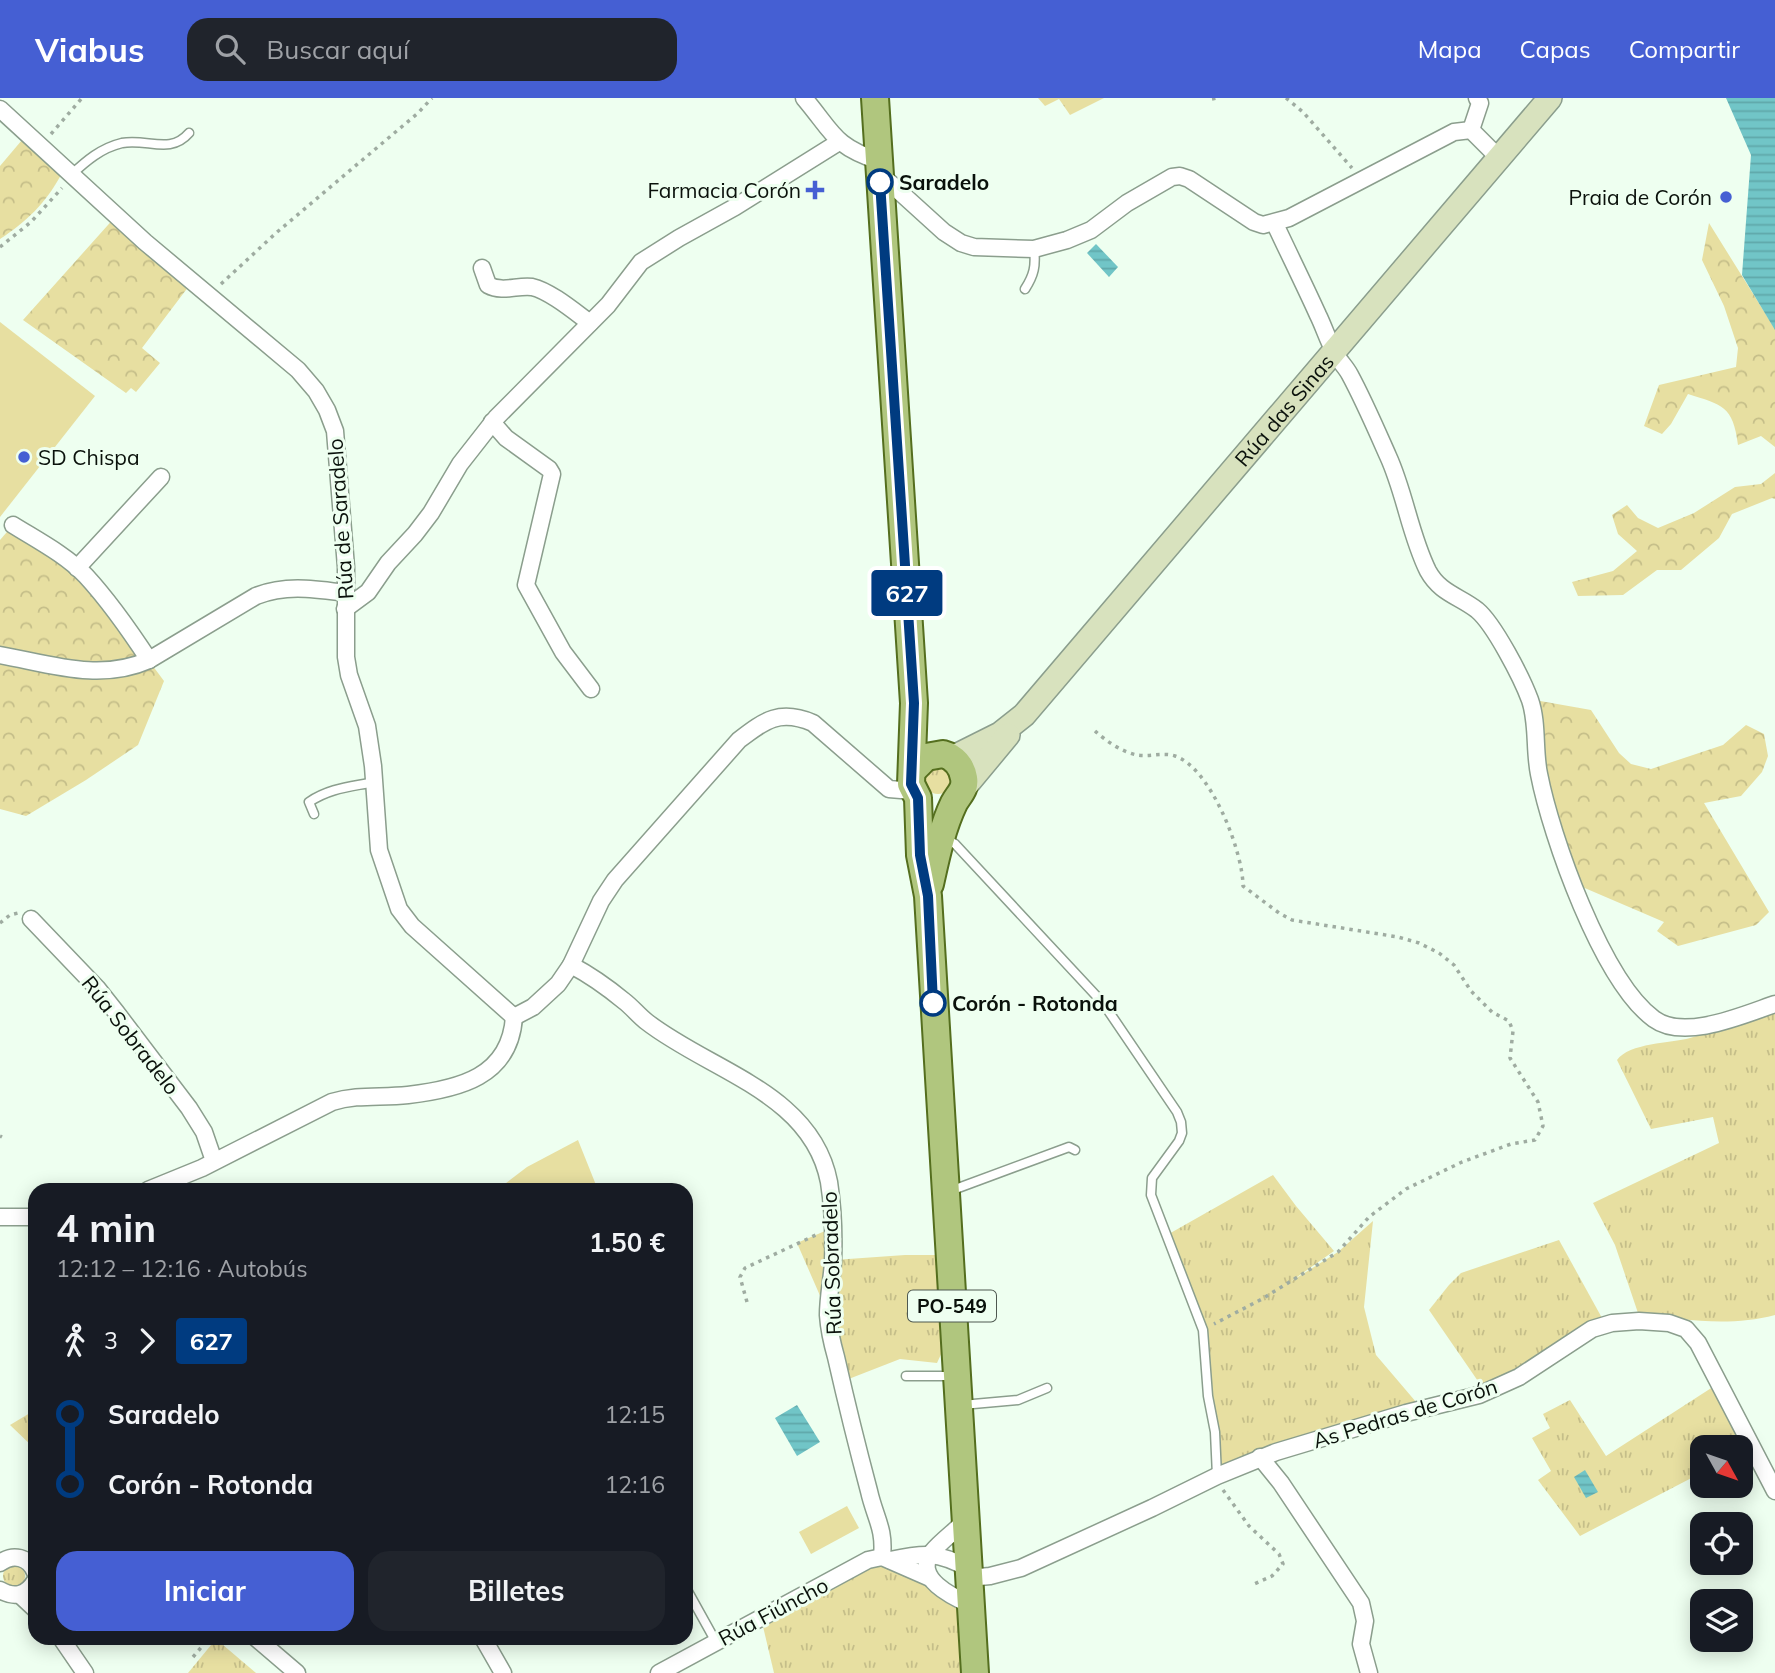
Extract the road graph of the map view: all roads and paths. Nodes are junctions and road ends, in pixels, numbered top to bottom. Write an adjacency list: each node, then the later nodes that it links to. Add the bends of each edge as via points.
1 (82, 98): 12 (path)
2 (432, 98): 22 (path)
3 (804, 98): 11 (street)
4 (875, 98): 14 (main road, PO-549)
5 (1286, 98): 16 (path)
6 (1477, 98): 9 (street, via 1480,103)
7 (1550, 98): 13 (street, Rúa das Sinas)
8 (0, 109): 12 (street, Rúa de Saradelo)
9 (1471, 130): 13 (street); 16 (street, via 1454,132)
10 (188, 133): 15 (lane, via 170,146 120,143 92,156)
11 (839, 142): 14 (street); 23 (street, via 641,262)
12 (43, 149): 15 (street, Rúa de Saradelo)
13 (1499, 158): 24 (street, Rúa das Sinas)
14 (879, 167): 19 (street, via 961,243); 33 (main road, PO-549)
15 (71, 175): 18 (path, via 32,222); 22 (street, Rúa de Saradelo)
16 (1362, 180): 17 (street)
17 (1275, 224): 19 (street, via 1254,222 1180,176 1127,203 1091,230); 24 (street)
18 (0, 247)
19 (1034, 249): 21 (lane, via 1036,265)
20 (482, 268): 23 (street, via 488,285 543,290)
21 (1025, 289)
22 (209, 296): 29 (street, Rúa de Saradelo, via 298,370 327,410 339,458)
23 (590, 323): 25 (street)
24 (1335, 353): 34 (street, Rúa das Sinas); 45 (street, via 1390,459 1428,570 1443,589 1486,619 1530,699 1538,771 1557,842 1615,972 1647,1014 1669,1027 1685,1029)
25 (492, 422): 29 (street, via 431,513 368,592); 32 (street, via 552,474 526,585 563,652)
26 (161, 477): 28 (street)
27 (13, 525): 28 (street)
28 (77, 568): 31 (street)
29 (345, 601): 31 (street, via 313,589 273,589); 37 (street, Rúa de Saradelo, via 346,657 367,726)
30 (0, 655): 31 (street, via 101,672)
31 (149, 660)
32 (591, 689)
33 (914, 703): 36 (main road, PO-549); 38 (main road, PO-549)
34 (1018, 721): 36 (street, Rúa das Sinas, via 986,742); 39 (street, Rúa das Sinas)
35 (1095, 731): 55 (path, via 1124,751 1163,754 1191,765 1219,801 1240,857 1243,886 1279,914 1409,940 1454,965 1471,991 1509,1021 1513,1031 1510,1058 1538,1102 1543,1126 1535,1140 1487,1153 1406,1189 1369,1217 1338,1252)
36 (948, 756): 38 (main road, via 926,757); 39 (main road, PO-549, via 962,771)
37 (374, 782): 40 (lane, via 316,797 309,802); 46 (street, Rúa de Saradelo, via 379,850 400,909 412,926)
38 (915, 786): 39 (main road, via 924,803 940,807); 42 (main road, PO-549); 44 (street, via 889,789 813,723 797,716 782,715 759,724 739,740 615,880)
39 (960, 795): 41 (main road, PO-549)
40 (314, 814)
41 (942, 836): 42 (main road, PO-549); 55 (lane, via 955,844 1104,1003 1177,1112 1182,1133 1152,1178 1151,1195)
42 (928, 896): 50 (main road, PO-549)
43 (32, 919): 48 (street, Rúa Sobradelo, via 116,1012 189,1108)
44 (571, 965): 46 (street, via 547,997); 53 (street, Rúa Sobradelo, via 626,1002 648,1023 789,1111 807,1130 819,1153 828,1178)
45 (1775, 1003)
46 (514, 1017): 48 (street, via 506,1051 491,1069 468,1082 408,1095 332,1102)
47 (1075, 1150): 50 (lane, via 1069,1147)
48 (214, 1161): 49 (street)
49 (164, 1183)
50 (945, 1193): 57 (main road, PO-549)
51 (0, 1217): 52 (street)
52 (28, 1217)
53 (832, 1228): 54 (path, via 745,1268 740,1277); 65 (street, Rúa Sobradelo, via 828,1314 832,1342)
54 (747, 1302)
55 (1203, 1330): 61 (lane)
56 (906, 1376): 57 (lane)
57 (957, 1377): 59 (main road, PO-549)
58 (1047, 1388): 59 (lane, via 1018,1401)
59 (959, 1405): 63 (main road, PO-549)
60 (1260, 1457): 61 (street, As Pedras de Corón); 62 (street, As Pedras de Corón, via 1479,1395 1519,1377 1592,1329 1612,1323 1659,1322 1686,1329 1698,1343); 86 (street, via 1360,1603 1365,1620 1361,1644)
61 (1217, 1476): 66 (street, As Pedras de Corón, via 1021,1568 990,1576); 68 (path, via 1249,1526 1279,1554 1283,1564 1272,1576)
62 (1775, 1491)
63 (964, 1522): 64 (street); 66 (main road, PO-549)
64 (931, 1554): 65 (street, Rúa Fiúncho); 66 (street, Rúa Fiúncho, via 953,1560); 67 (street)
65 (886, 1559): 67 (street); 75 (street, Rúa Fiúncho, via 868,1560)
66 (969, 1573): 74 (main road, PO-549)
67 (930, 1578): 74 (street)
68 (1252, 1585)
69 (0, 1590): 71 (street)
70 (28, 1590): 71 (street)
71 (20, 1595): 73 (street)
72 (693, 1601): 75 (lane)
73 (28, 1602)
74 (971, 1605): 85 (main road, PO-549)
75 (716, 1642): 84 (street, Rúa Fiúncho)
76 (66, 1645): 81 (street)
77 (203, 1645): 80 (path)
78 (264, 1645): 82 (street)
79 (487, 1645): 83 (street)
80 (193, 1657)
81 (85, 1673)
82 (297, 1673)
83 (503, 1673)
84 (659, 1673)
85 (975, 1673)
86 (1369, 1673)

